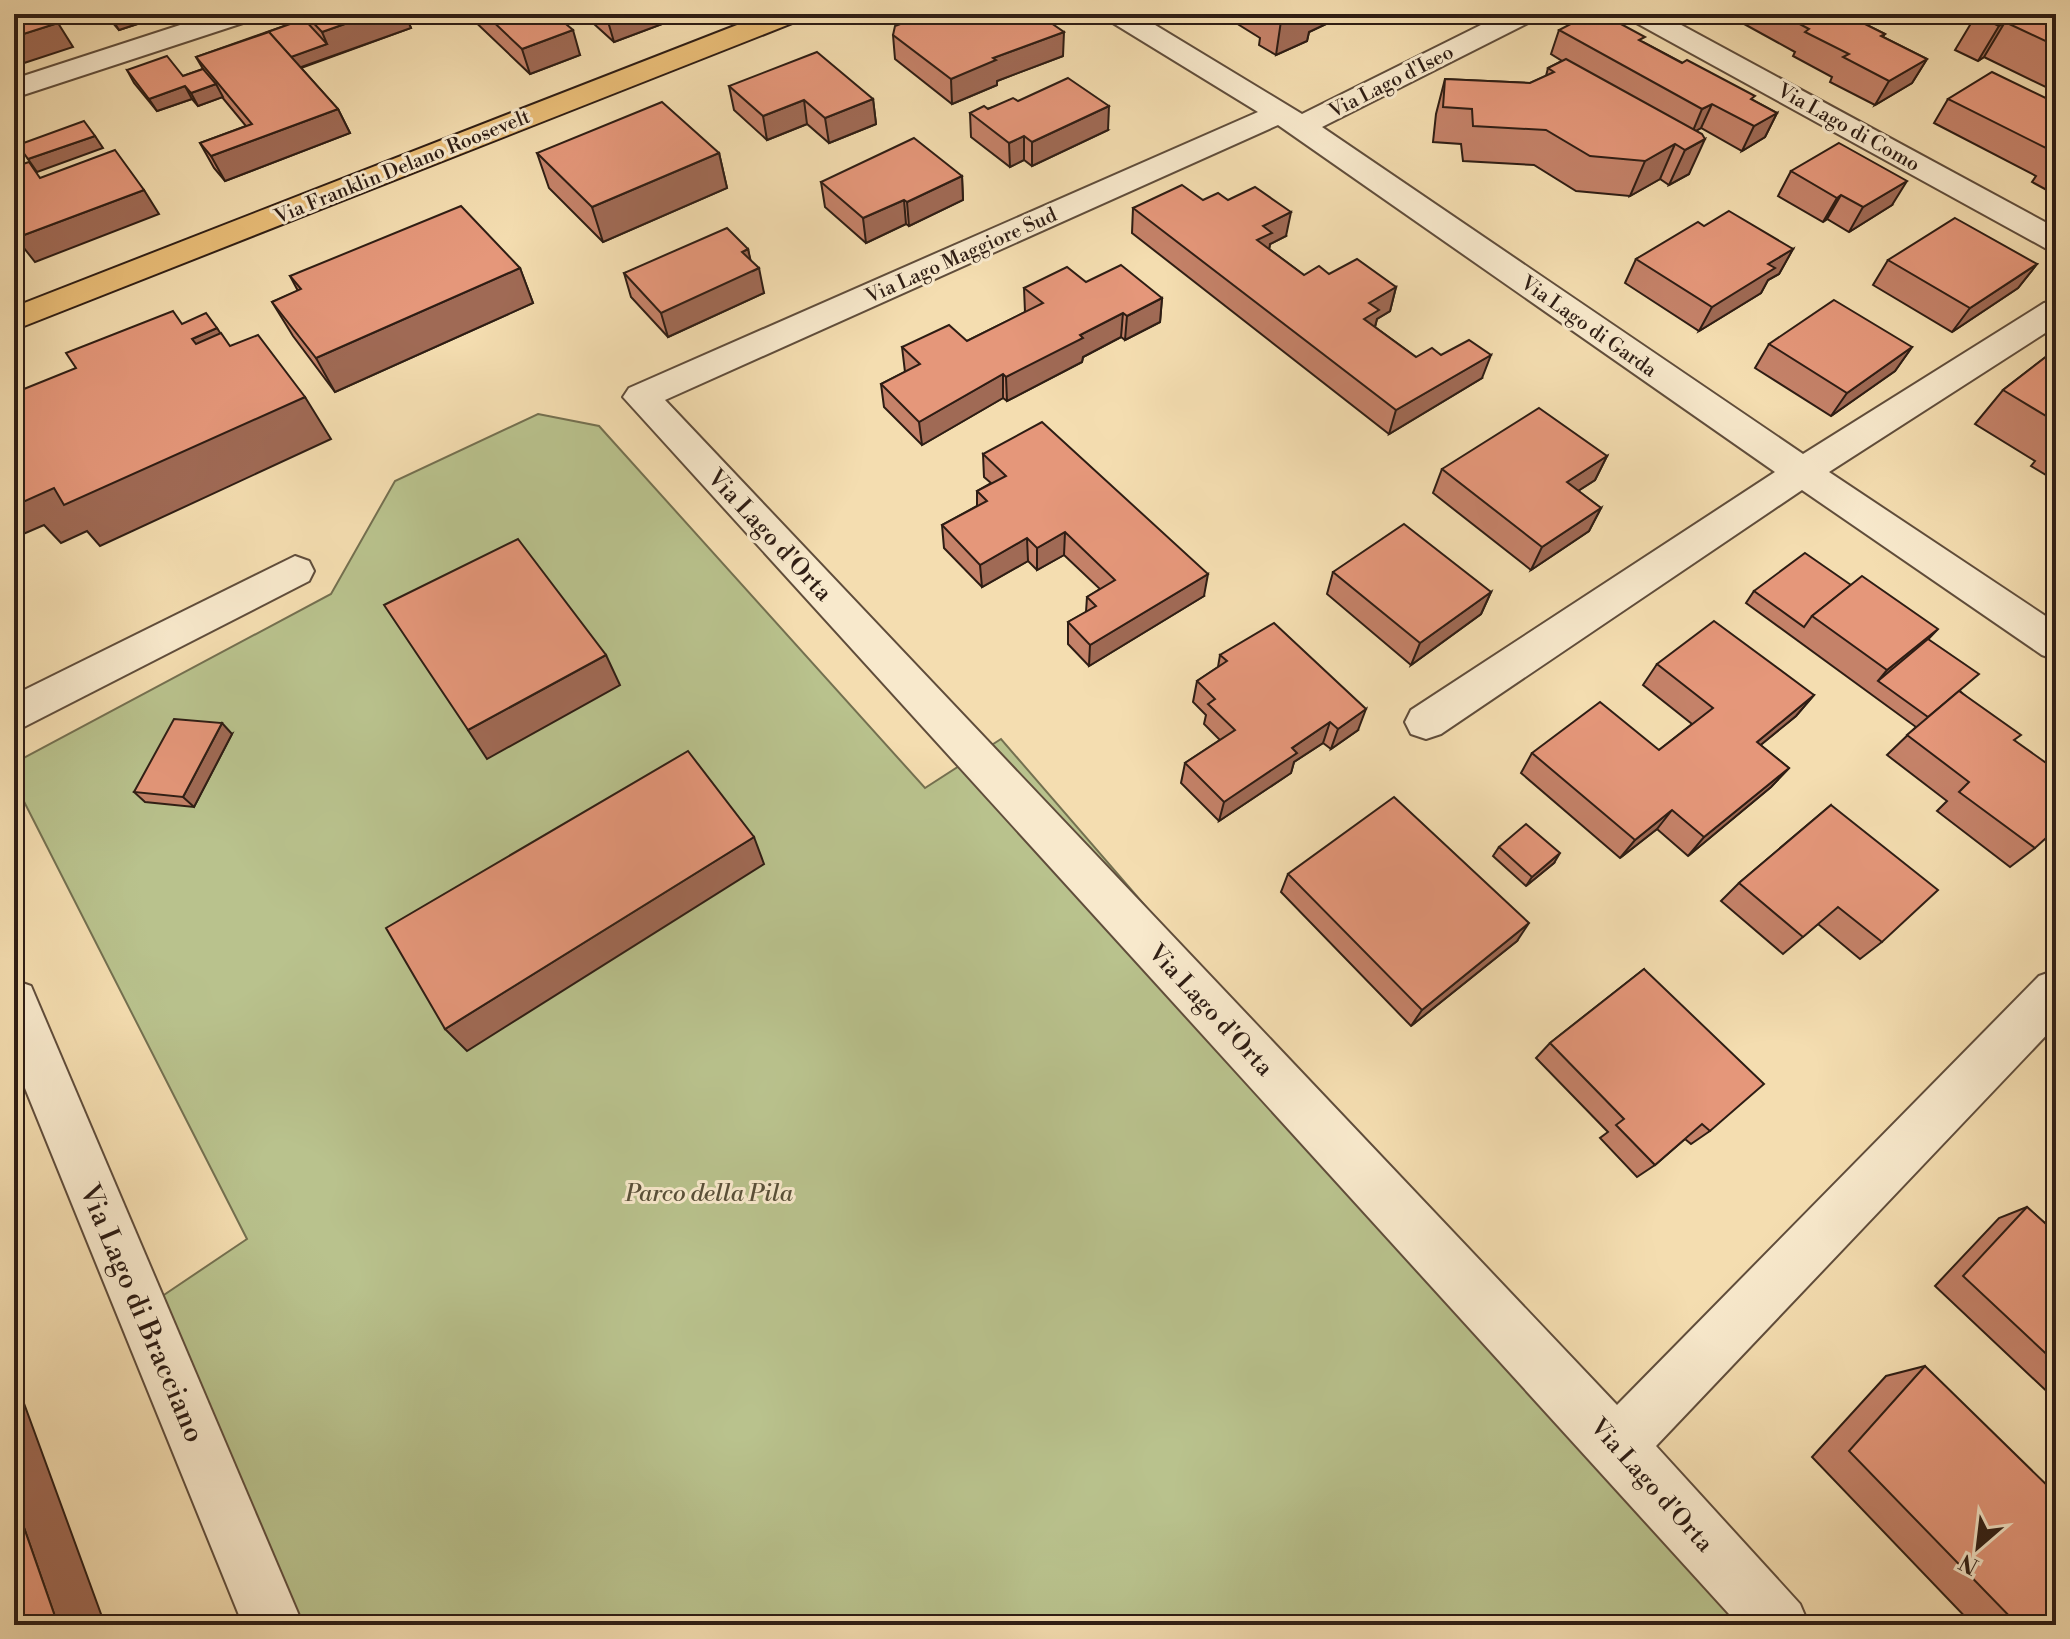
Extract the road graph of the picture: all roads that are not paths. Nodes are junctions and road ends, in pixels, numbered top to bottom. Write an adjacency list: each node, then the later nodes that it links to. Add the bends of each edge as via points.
1 (242, 14): 6 (street)
2 (790, 14): 10 (main road, Via Franklin Delano Roosevelt)
3 (1118, 14): 7 (street, Via Lago di Garda)
4 (1524, 14): 7 (street, Via Lago d'Iseo)
5 (1641, 14): 8 (street, Via Lago di Como)
6 (14, 89)
7 (1290, 120): 11 (street, Via Lago Maggiore Sud); 12 (street, Via Lago di Garda)
8 (2056, 241)
9 (2056, 311): 12 (street)
10 (14, 319)
11 (641, 397): 19 (street, Via Lago d'Orta)
12 (1802, 472): 14 (street, Via Lago di Garda); 16 (street)
13 (295, 571): 15 (street)
14 (2056, 644)
15 (14, 715)
16 (1426, 722)
17 (2056, 992): 19 (street)
18 (14, 1002): 20 (street, Via Lago di Bracciano)
19 (1617, 1446): 21 (street, Via Lago d'Orta)
20 (273, 1625)
21 (1779, 1625)

